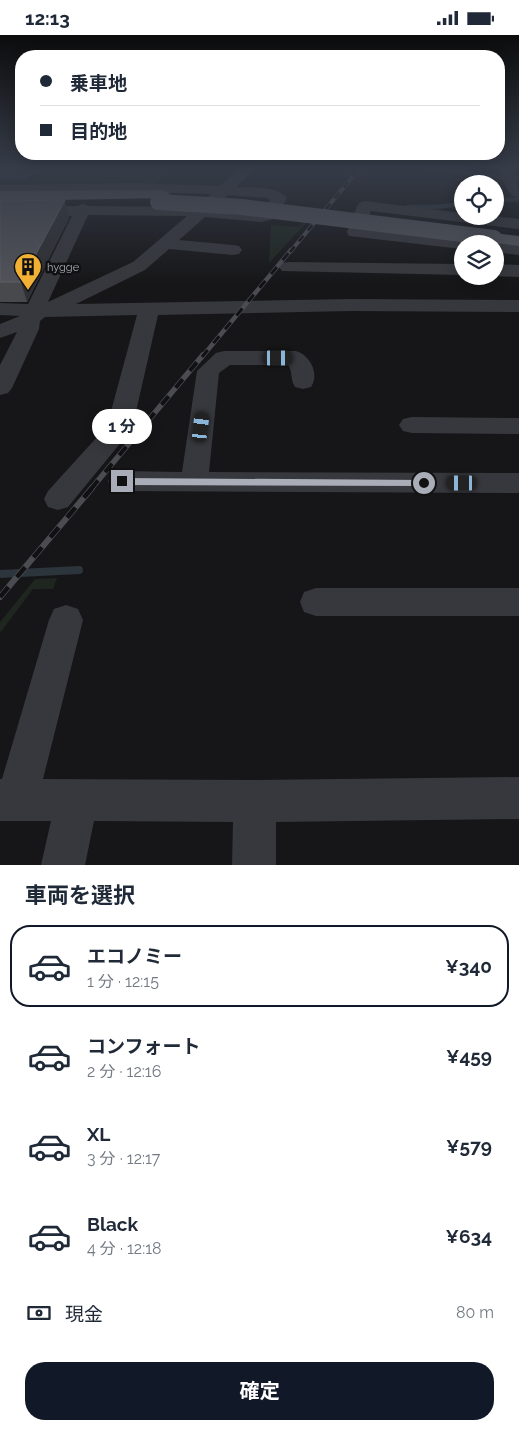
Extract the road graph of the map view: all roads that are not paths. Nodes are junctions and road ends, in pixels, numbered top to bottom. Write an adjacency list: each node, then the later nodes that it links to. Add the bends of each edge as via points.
1 (207, 207): 10 (street)
2 (241, 207): 12 (main road, bridge)
3 (274, 207): 10 (street, via 268,216 261,217)
4 (365, 207): 15 (street, via 355,232)
5 (377, 207): 8 (street)
6 (511, 207): 12 (street)
7 (83, 209): 9 (street); 10 (street); 26 (street)
8 (454, 211)
9 (0, 212)
10 (201, 212): 16 (street)
11 (519, 224): 12 (street)
12 (497, 226): 13 (main road); 14 (main road); 18 (street)
13 (519, 232)
14 (519, 241)
15 (454, 243)
16 (166, 244): 17 (street); 26 (street, via 139,266)
17 (233, 250)
18 (519, 250)
19 (288, 267): 20 (street)
20 (454, 270)
21 (504, 271): 22 (street)
22 (519, 271)
23 (519, 306): 25 (street)
24 (0, 309): 26 (street)
25 (149, 309): 26 (street); 35 (street, via 119,429)
26 (35, 315): 27 (street); 29 (street)
27 (0, 332)
28 (304, 382): 33 (street, via 302,366 296,358 224,358 208,371)
29 (0, 388)
30 (412, 425): 31 (street)
31 (519, 426)
32 (122, 481): 33 (street)
33 (194, 482): 34 (street)
34 (519, 483)
35 (58, 499)
36 (316, 602): 37 (street)
37 (519, 602)
38 (66, 620): 40 (street)
39 (519, 798): 42 (street)
40 (8, 799): 41 (street)
41 (77, 799): 42 (street); 43 (street)
42 (255, 801): 44 (street)
43 (63, 865)
44 (254, 865)

